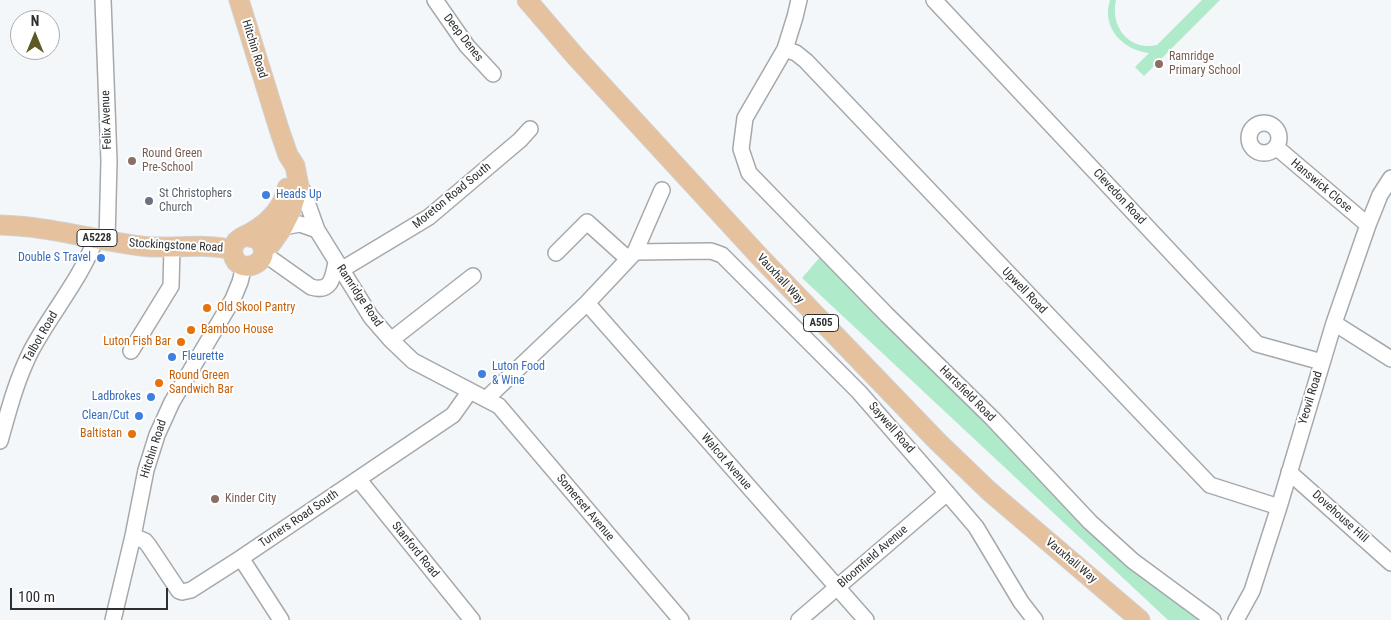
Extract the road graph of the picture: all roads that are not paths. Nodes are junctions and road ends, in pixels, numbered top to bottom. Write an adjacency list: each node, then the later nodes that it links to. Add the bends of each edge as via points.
1 (103, 0): 20 (street, Felix Avenue, via 108,161)
2 (239, 0): 11 (main road, Hitchin Road)
3 (435, 0): 8 (street, Deep Denes, via 467,46)
4 (528, 0): 53 (main road, Vauxhall Way / A505, via 576,57 759,256 936,441 989,491)
5 (799, 0): 7 (street)
6 (934, 0): 34 (street, Clevedon Road, via 1257,344)
7 (785, 49): 41 (street, Upwell Road, via 806,61 1210,485); 54 (street, Hartsfield Road, via 745,118 741,149 749,173 993,419 1090,522 1133,561)
8 (493, 74)
9 (530, 129): 27 (street, Moreton Road South, via 429,217)
10 (1276, 147): 15 (street, Hanswick Close)
11 (288, 155): 13 (main road, Hitchin Road, via 295,166); 19 (main road, Hitchin Road, via 288,180 280,207 262,226)
12 (1391, 178): 15 (street, Yeovil Road)
13 (299, 186): 17 (main road); 18 (street, Ramridge Road)
14 (662, 190): 25 (street)
15 (1368, 224): 30 (street, Yeovil Road)
16 (0, 225): 20 (main road, Stockingstone Road / A5228, via 21,225)
17 (283, 227): 18 (street, via 300,224); 23 (main road)
18 (317, 230): 27 (street, Ramridge Road)
19 (246, 236): 22 (main road, via 235,243); 23 (main road, via 258,239)
20 (102, 239): 21 (main road, Stockingstone Road / A5228); 37 (street, Talbot Road, via 32,350 15,385)
21 (172, 248): 22 (main road, Stockingstone Road / A5228, via 219,246); 32 (street, via 171,286)
22 (233, 250): 26 (main road, via 235,259)
23 (263, 251): 26 (main road, via 257,264); 27 (street, via 311,287 319,289 326,288)
24 (556, 253): 25 (street, via 588,222)
25 (631, 255): 29 (street); 40 (street, Saywell Road, via 711,251 722,255 859,392)
26 (244, 266): 42 (street, Hitchin Road, via 237,292 160,425 146,470)
27 (339, 266): 31 (street, Ramridge Road, via 371,317)
28 (473, 276): 31 (street)
29 (587, 303): 36 (street); 45 (street, Walcot Avenue)
30 (1334, 323): 33 (street); 34 (street, Yeovil Road)
31 (391, 340): 35 (street, Ramridge Road, via 413,361)
32 (131, 351)
33 (1391, 359)
34 (1322, 362): 38 (street, Yeovil Road)
35 (470, 391): 36 (street, Ramridge Road); 39 (street, Turners Road South, via 453,416)
36 (486, 398): 49 (street, Somerset Avenue, via 499,406)
37 (0, 442)
38 (1290, 472): 41 (street, Yeovil Road); 44 (street, Dovehouse Hill)
39 (359, 480): 43 (street, Turners Road South); 48 (street, Stanford Road)
40 (947, 493): 45 (street, Bloomfield Avenue); 52 (street, Saywell Road, via 976,526)
41 (1279, 507): 55 (street, Yeovil Road, via 1252,591)
42 (133, 536): 43 (street, Turners Road South, via 145,541 182,592 191,590); 46 (street, Hitchin Road)
43 (240, 558): 47 (street)
44 (1391, 563)
45 (838, 588): 50 (street, Bloomfield Avenue); 51 (street, Walcot Avenue)
46 (113, 620)
47 (281, 620)
48 (472, 620)
49 (681, 620)
50 (799, 620)
51 (866, 620)
52 (1035, 620)
53 (1140, 620)
54 (1213, 620)
55 (1236, 620)

